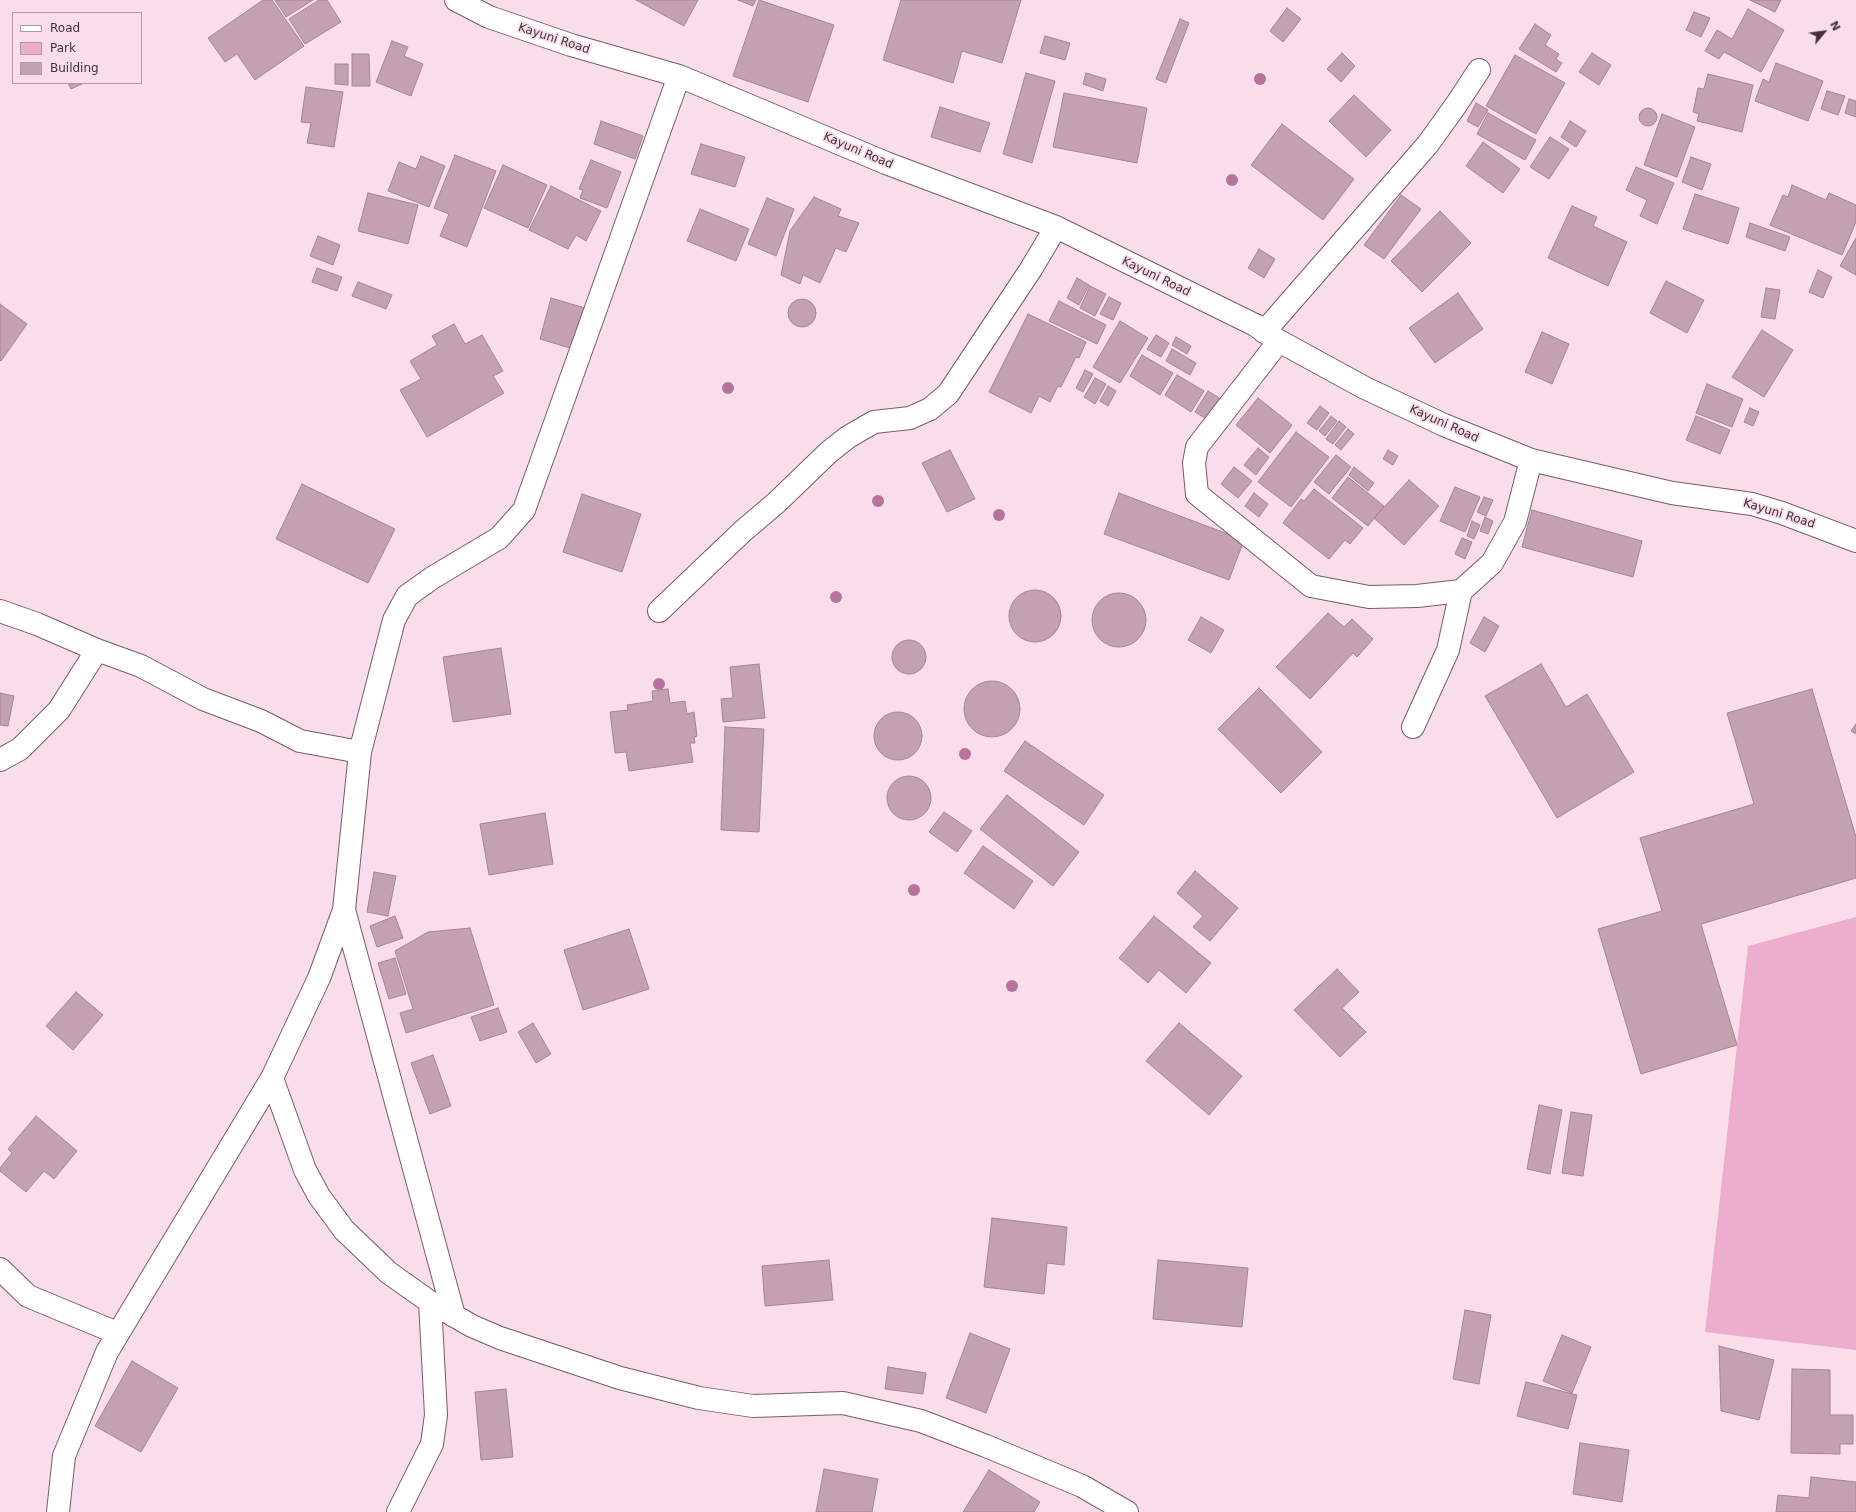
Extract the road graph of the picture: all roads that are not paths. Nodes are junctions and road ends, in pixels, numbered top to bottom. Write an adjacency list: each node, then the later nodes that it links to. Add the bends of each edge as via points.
1 (456, 0): 3 (street, Kayuni Road, via 489,17 541,35)
2 (1478, 70): 5 (street, via 1428,144)
3 (679, 76): 4 (street, Kayuni Road, via 886,163); 13 (street, via 524,510 499,538 407,596 394,620)
4 (1056, 227): 5 (street, Kayuni Road, via 1255,325); 10 (street, via 948,394 930,409 910,418 874,422 848,437)
5 (1272, 337): 6 (street, Kayuni Road, via 1365,388 1444,425); 8 (street, via 1197,447 1194,463 1197,494 1311,586 1369,597 1416,596)
6 (1531, 460): 7 (street, Kayuni Road, via 1672,493 1752,504); 8 (street, via 1515,522 1492,562)
7 (1856, 540)
8 (1461, 591): 12 (street, via 1448,650)
9 (0, 611): 11 (street)
10 (659, 611)
11 (98, 650): 13 (street, via 141,666 203,699 261,721 300,741); 14 (street, via 59,710 20,749)
12 (1413, 727)
13 (360, 752): 15 (street)
14 (0, 760)
15 (344, 910): 16 (street, via 319,978); 19 (street)
16 (272, 1078): 18 (street, via 305,1170 319,1196 344,1230 389,1273); 20 (street)
17 (0, 1269): 20 (street, via 28,1296)
18 (430, 1302): 19 (street); 22 (street, via 436,1415 432,1444)
19 (454, 1316): 23 (street, via 500,1338 653,1387 699,1398 753,1406 843,1403 921,1421 1082,1486)
20 (117, 1333): 21 (street, via 106,1352 64,1456)
21 (58, 1512)
22 (398, 1512)
23 (1127, 1512)

